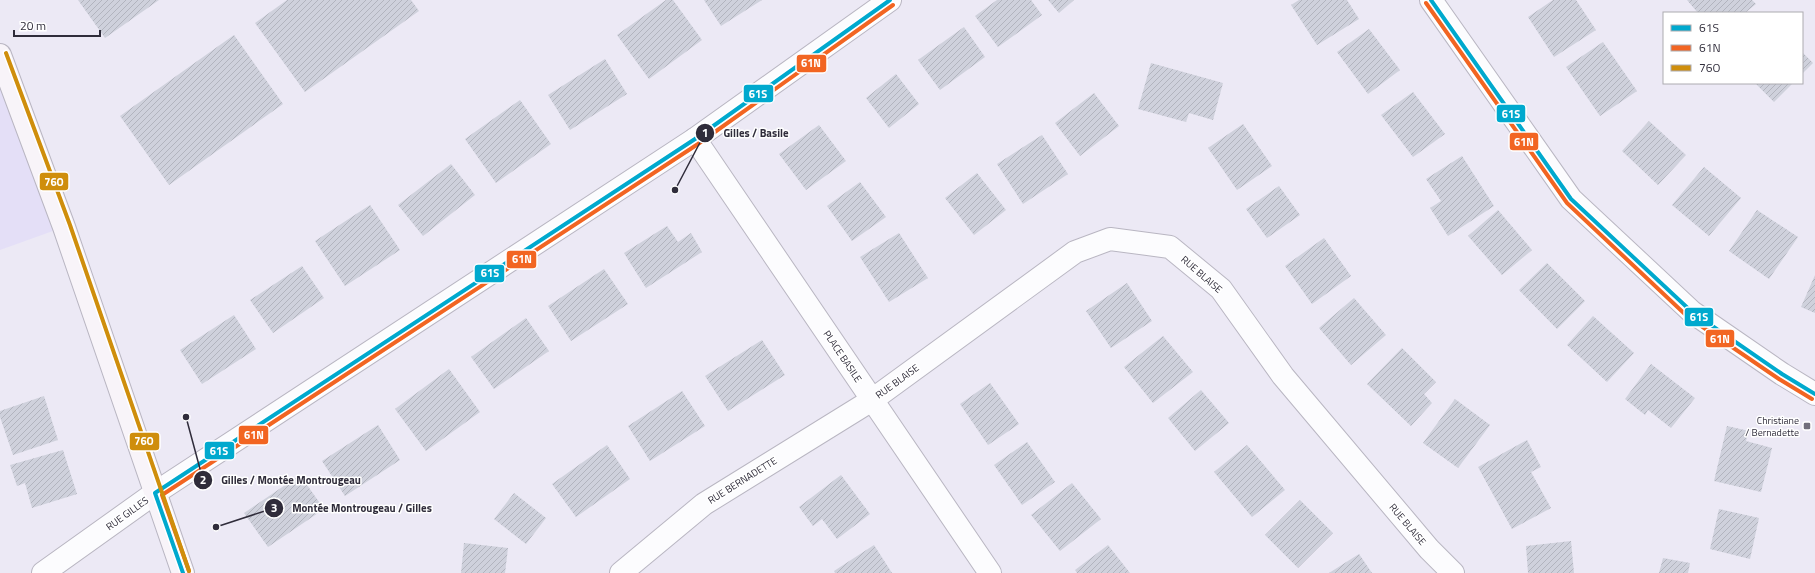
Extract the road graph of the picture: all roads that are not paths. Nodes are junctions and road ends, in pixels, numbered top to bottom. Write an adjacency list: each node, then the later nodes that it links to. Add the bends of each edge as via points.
1 (890, 0): 4 (street, RUE GILLES)
2 (1431, 0): 5 (street, via 1571,199 1692,312)
3 (0, 55): 7 (street, via 64,227)
4 (695, 140): 6 (street, PLACE BASILE); 7 (street, RUE GILLES)
5 (1815, 394)
6 (872, 400): 10 (street, RUE BERNADETTE, via 704,504); 11 (street, PLACE BASILE); 12 (street, RUE BLAISE, via 1075,252 1110,239 1170,248 1221,289 1283,376 1424,543)
7 (155, 493): 8 (street, RUE GILLES); 9 (street)
8 (43, 573)
9 (183, 573)
10 (621, 573)
11 (990, 573)
12 (1453, 573)

